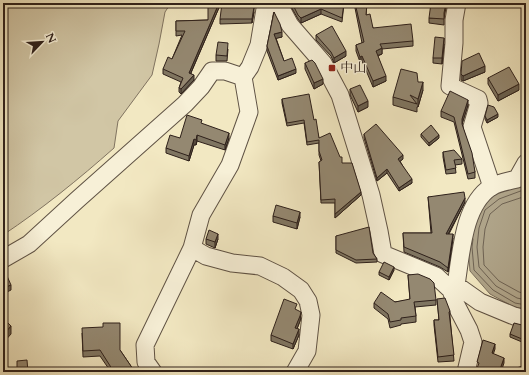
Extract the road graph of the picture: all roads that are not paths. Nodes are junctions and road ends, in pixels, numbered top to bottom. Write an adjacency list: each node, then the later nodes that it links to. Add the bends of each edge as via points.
1 (266, 3): 4 (street, via 259,45)
2 (278, 3): 9 (street, via 290,25 322,63 340,96 371,195 383,254 436,276)
3 (457, 3): 6 (street, via 450,86 478,99 472,127)
4 (243, 77): 7 (street, via 249,112 230,164 201,215); 8 (street, via 226,71 212,71 184,104 29,244)
5 (526, 163): 6 (street, via 517,179)
6 (492, 187): 9 (street, via 478,198 468,218)
7 (192, 248): 11 (street, via 145,345 146,362); 12 (street, via 206,256 232,263 260,266 283,277 301,290 308,301 311,315 307,351)
8 (3, 259)
9 (454, 287): 10 (street, via 480,302); 13 (street, via 456,305 473,342)
10 (526, 319)
11 (153, 372)
12 (295, 372)
13 (466, 372)

